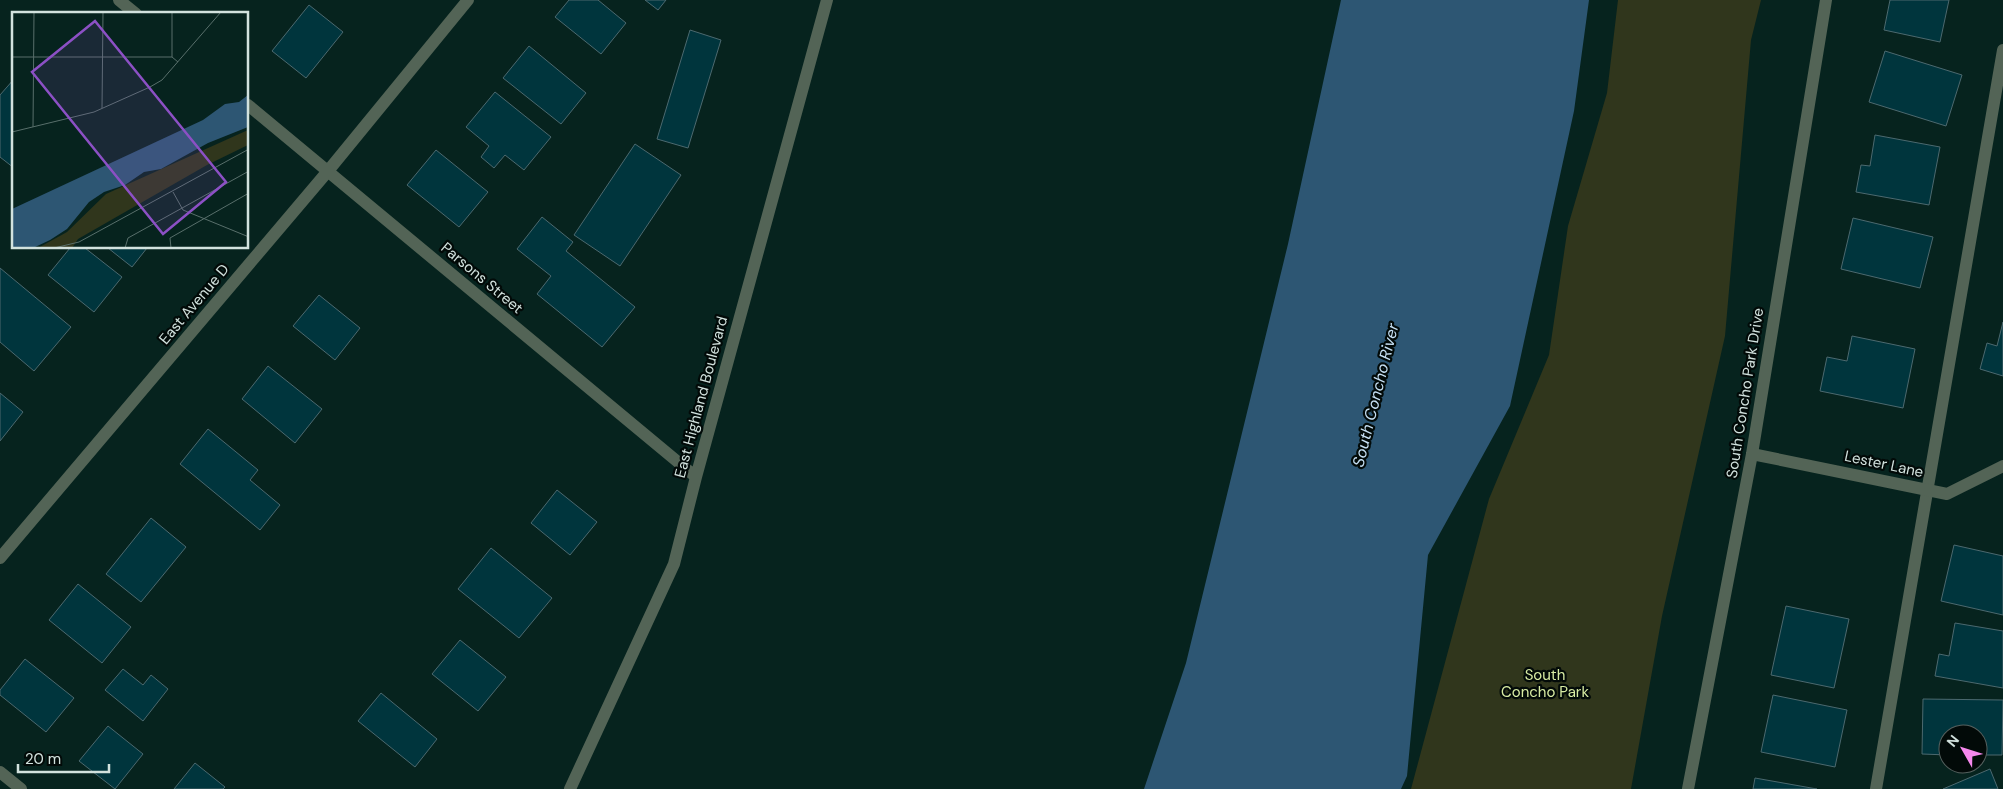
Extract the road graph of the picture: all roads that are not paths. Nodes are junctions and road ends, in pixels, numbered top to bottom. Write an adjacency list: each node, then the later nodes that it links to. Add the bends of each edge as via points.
1 (119, 0): 5 (street)
2 (468, 0): 8 (street, East Avenue D)
3 (827, 0): 11 (street, East Highland Boulevard)
4 (1826, 0): 9 (street, South Concho Park Drive)
5 (134, 12)
6 (2003, 50): 12 (street)
7 (249, 106): 8 (street, Parsons Street)
8 (328, 171): 11 (street, Parsons Street); 13 (street, East Avenue D)
9 (1752, 454): 12 (street, Lester Lane); 17 (street, South Concho Park Drive)
10 (2003, 466): 12 (street, Lester Lane, via 1947,494)
11 (696, 477): 16 (street, East Highland Boulevard, via 674,564)
12 (1926, 490): 18 (street)
13 (0, 558)
14 (0, 772): 15 (street)
15 (21, 789)
16 (570, 789)
17 (1688, 789)
18 (1876, 789)

